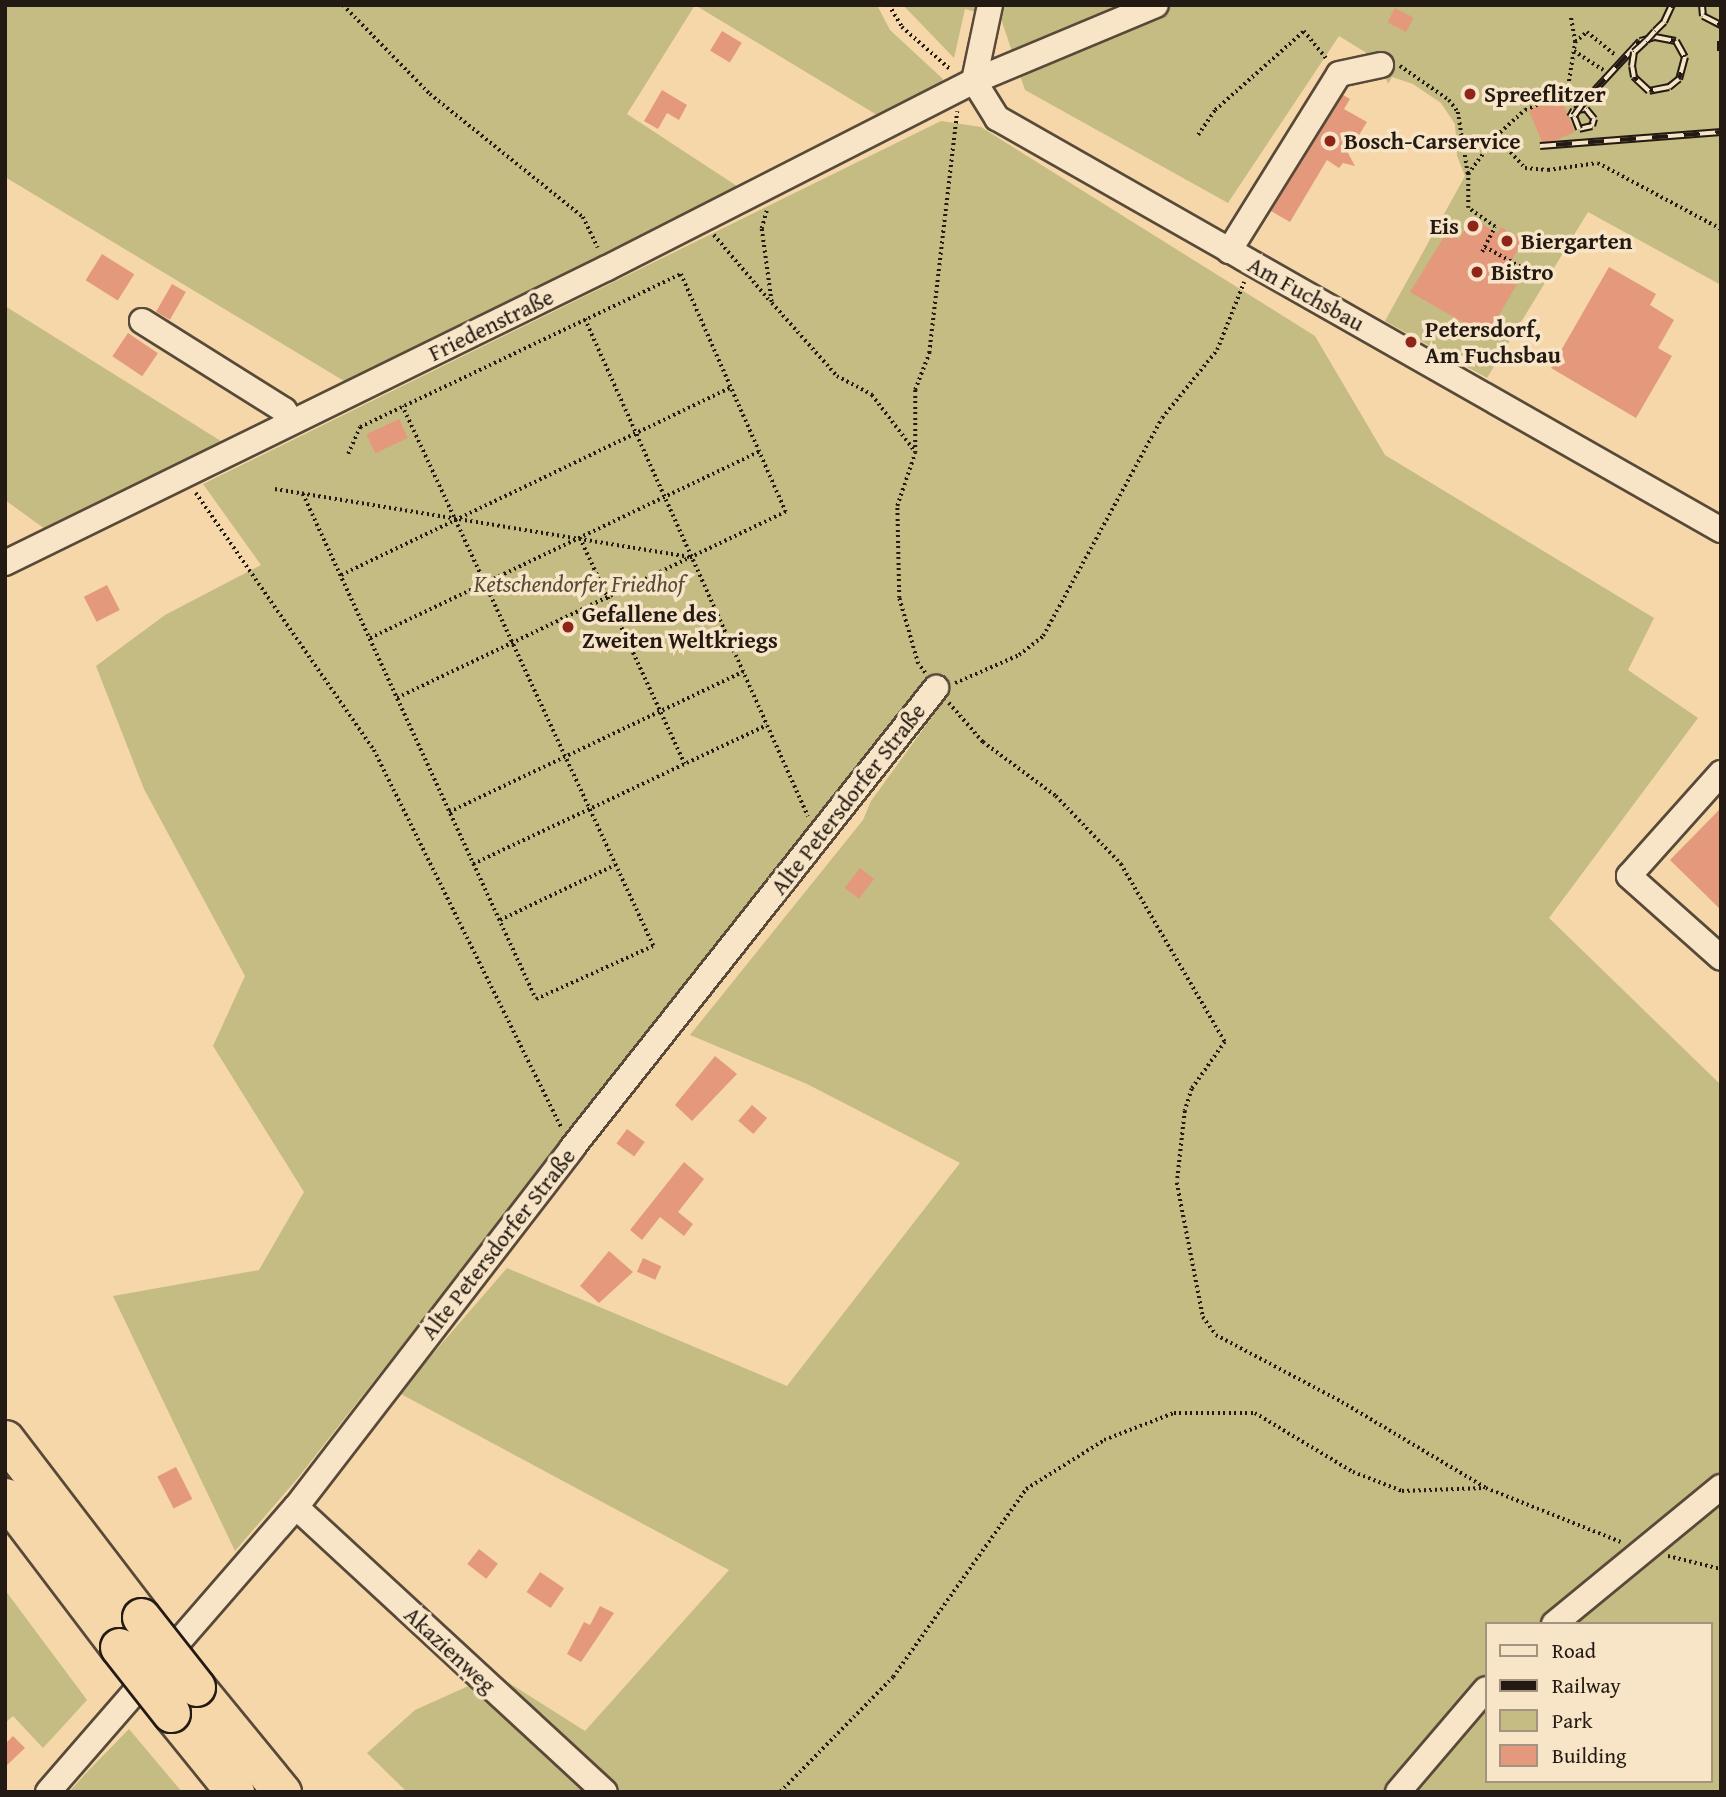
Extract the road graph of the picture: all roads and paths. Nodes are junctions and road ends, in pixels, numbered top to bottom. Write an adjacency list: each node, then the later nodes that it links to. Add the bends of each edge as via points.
1 (343, 5): 24 (path, via 430,94 583,217)
2 (889, 5): 12 (path, via 902,27 948,69)
3 (990, 5): 12 (street)
4 (1156, 5): 12 (street, Friedenstraße)
5 (1570, 15): 6 (path)
6 (1575, 42): 7 (path); 8 (path, via 1587,32)
7 (1574, 51): 10 (path); 13 (path)
8 (1617, 56)
9 (1381, 65): 11 (street); 17 (path, via 1391,60 1449,100 1458,112)
10 (1603, 69)
11 (1339, 74): 15 (path, via 1304,31 1215,110); 23 (street)
12 (974, 81): 18 (street, Friedenstraße); 23 (street, Am Fuchsbau, via 997,118); 34 (path, via 957,110 949,158 946,233 929,353 915,390)
13 (1567, 92): 14 (path); 16 (path, via 1525,110)
14 (1572, 106)
15 (1198, 135)
16 (1496, 136): 17 (path); 20 (path, via 1525,168 1548,170 1598,163)
17 (1468, 174): 21 (path, via 1468,208 1495,227)
18 (773, 186): 19 (street, Friedenstraße); 26 (path, via 762,229)
19 (701, 221): 24 (street, Friedenstraße); 26 (path)
20 (1721, 229)
21 (1485, 247): 22 (path); 25 (path)
22 (1482, 252)
23 (1239, 256): 41 (street, Am Fuchsbau); 51 (path, via 1217,351 1162,418 1043,636 998,666)
24 (607, 268): 31 (street, Friedenstraße)
25 (1532, 274)
26 (772, 303): 34 (path, via 837,376 872,395)
27 (585, 320): 29 (path, via 681,274); 30 (path); 32 (path)
28 (142, 321): 31 (street, via 284,410)
29 (731, 387): 32 (path); 33 (path)
30 (402, 406): 35 (path, via 360,427); 40 (path)
31 (292, 422): 36 (street, Friedenstraße)
32 (636, 433): 39 (path); 40 (path)
33 (760, 453): 39 (path); 43 (path, via 786,512)
34 (915, 453): 51 (path, via 897,506 899,598 918,663)
35 (348, 454)
36 (184, 475): 44 (street, Friedenstraße); 65 (path, via 374,750)
37 (275, 489): 38 (path)
38 (303, 494): 40 (path); 45 (path)
39 (665, 497): 42 (path); 43 (path)
40 (455, 519): 42 (path); 45 (path); 46 (path)
41 (1721, 530)
42 (580, 538): 43 (path); 46 (path); 47 (path)
43 (692, 557): 47 (path); 50 (path)
44 (5, 563)
45 (341, 575): 48 (path)
46 (484, 583): 48 (path); 49 (path)
47 (607, 597): 49 (path); 53 (path)
48 (370, 638): 52 (path)
49 (512, 643): 52 (path); 55 (path)
50 (743, 672): 53 (path); 54 (path)
51 (936, 688): 60 (street, Alte Petersdorfer Straße); 67 (path, via 983,742 1056,796 1121,864 1226,1042 1192,1088 1180,1143 1177,1182 1203,1317 1216,1335 1342,1402)
52 (397, 698): 59 (path)
53 (661, 711): 55 (path); 56 (path)
54 (767, 725): 56 (path); 60 (path)
55 (565, 757): 58 (path); 59 (path)
56 (685, 764): 58 (path)
57 (1721, 773): 64 (street, via 1629,877)
58 (589, 809): 61 (path); 62 (path)
59 (449, 812): 61 (path)
60 (818, 838): 65 (street, Alte Petersdorfer Straße)
61 (473, 864): 63 (path)
62 (615, 865): 63 (path); 63 (path, via 653,946 536,999)
63 (499, 920)
64 (1721, 958)
65 (572, 1148): 70 (street, Alte Petersdorfer Straße)
66 (5, 1439): 77 (highway, bridge)
67 (1486, 1488): 71 (path); 79 (path, via 1402,1491 1353,1472 1255,1413 1174,1413 1104,1440 1026,1489 893,1677)
68 (1721, 1488): 71 (street)
69 (5, 1497): 76 (highway, bridge)
70 (296, 1507): 75 (street, Alte Petersdorfer Straße); 78 (street, Akazienweg)
71 (1641, 1549): 72 (path); 73 (street)
72 (1721, 1569)
73 (1555, 1622)
74 (1484, 1691): 80 (street)
75 (48, 1792)
76 (235, 1792)
77 (282, 1792)
78 (605, 1792)
79 (780, 1792)
80 (1398, 1792)

